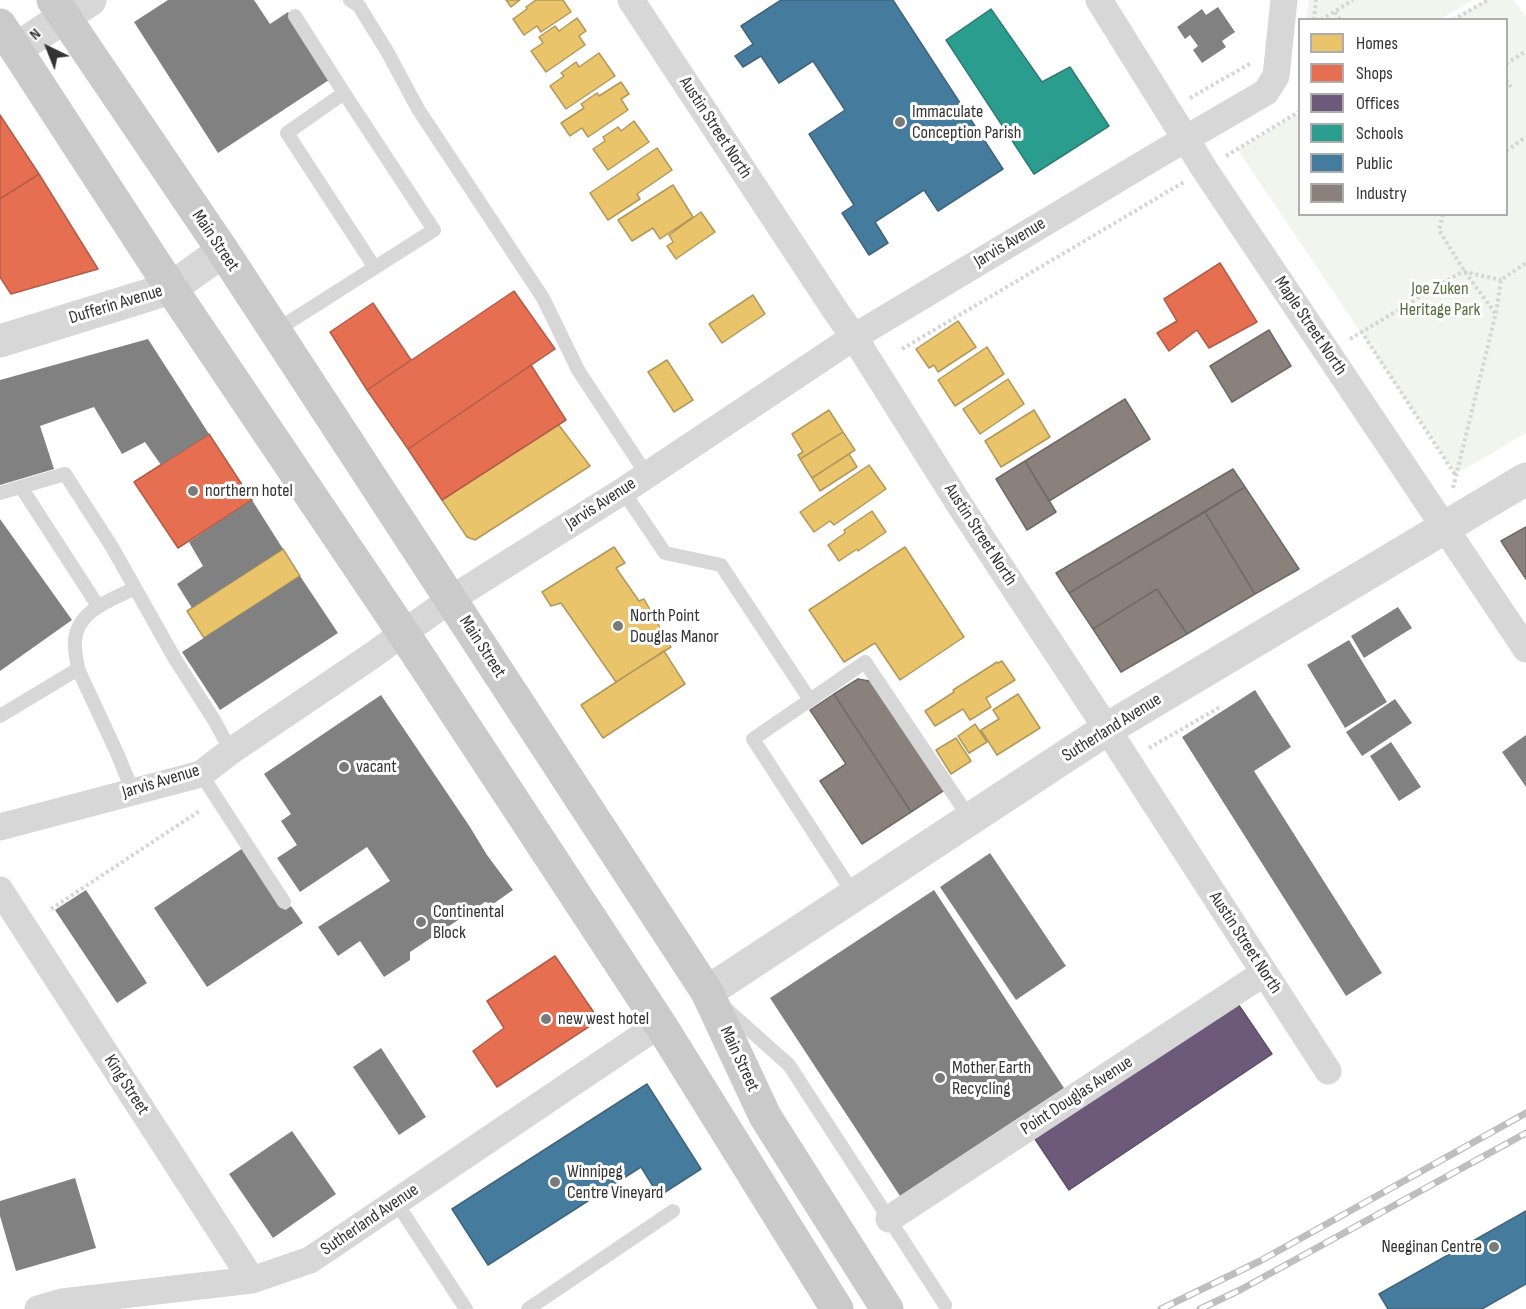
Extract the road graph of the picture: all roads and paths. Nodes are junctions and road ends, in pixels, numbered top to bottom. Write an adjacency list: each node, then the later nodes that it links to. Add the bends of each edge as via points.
1 (350, 0): 42 (lane, via 359,6 418,109 543,298 578,369)
2 (631, 0): 38 (street, Austin Street North)
3 (1099, 0): 22 (street, Maple Street North)
4 (1284, 0): 16 (street, Jarvis Avenue)
5 (1316, 0): 11 (path)
6 (1353, 0): 9 (path)
7 (1488, 0): 14 (path)
8 (69, 6): 15 (street); 29 (main road, Main Street)
9 (1335, 12): 12 (path); 13 (path)
10 (295, 16): 21 (lane)
11 (1314, 18)
12 (1324, 18)
13 (1339, 18)
14 (1456, 18)
15 (8, 37): 34 (main road)
16 (1279, 47): 22 (path); 25 (street, Jarvis Avenue, via 1276,76 1266,92)
17 (1526, 51): 18 (path)
18 (1508, 63)
19 (1508, 83): 20 (path)
20 (1511, 87)
21 (344, 93): 31 (lane, via 287,133); 31 (lane, via 434,230)
22 (1168, 111): 25 (street, Maple Street North)
23 (1298, 112): 27 (path)
24 (1526, 137): 26 (path)
25 (1185, 139): 27 (street, Maple Street North); 38 (street, Jarvis Avenue)
26 (1508, 150)
27 (1205, 170): 40 (path); 41 (street, Maple Street North)
28 (1442, 216): 32 (path, via 1439,230)
29 (223, 251): 34 (street, Dufferin Avenue); 36 (main road, Main Street)
30 (1526, 263): 33 (path)
31 (375, 268): 36 (lane)
32 (1465, 272): 33 (path); 35 (path); 37 (path)
33 (1501, 280): 35 (path)
34 (171, 288): 39 (street, Dufferin Avenue); 52 (main road)
35 (1496, 313): 43 (path)
36 (275, 331): 50 (main road, Main Street)
37 (1361, 331): 41 (path); 43 (path)
38 (854, 337): 42 (street, Jarvis Avenue); 58 (street, Austin Street North)
39 (0, 341)
40 (902, 349)
41 (1328, 353): 48 (street, Maple Street North)
42 (647, 475): 46 (street, Jarvis Avenue)
43 (1456, 476): 48 (path)
44 (1526, 479): 48 (street, Sutherland Avenue)
45 (21, 487): 47 (lane); 49 (lane, via 64,474); 51 (lane)
46 (623, 490): 50 (street, Jarvis Avenue); 55 (lane, via 665,553 721,565)
47 (0, 493)
48 (1446, 527): 53 (street, Maple Street North); 58 (street, Sutherland Avenue)
49 (135, 588): 51 (lane); 59 (lane)
50 (451, 599): 52 (street, Jarvis Avenue); 71 (main road, Main Street)
51 (98, 606): 54 (lane, via 83,618 75,640)
52 (404, 634): 59 (street, Jarvis Avenue); 72 (main road)
53 (1526, 649)
54 (78, 669): 57 (lane); 62 (lane)
55 (810, 700): 64 (lane, via 865,662); 67 (lane, via 753,739)
56 (1222, 706): 60 (path)
57 (0, 716)
58 (1107, 729): 60 (street, Austin Street North); 64 (street, Sutherland Avenue)
59 (231, 751): 61 (street, Jarvis Avenue)
60 (1128, 761): 70 (street, Austin Street North)
61 (201, 774): 62 (street, Jarvis Avenue); 63 (lane)
62 (133, 792): 65 (street, Jarvis Avenue)
63 (218, 799): 68 (lane); 69 (path)
64 (971, 820): 67 (street, Sutherland Avenue)
65 (0, 826)
66 (0, 890): 77 (street, King Street)
67 (855, 896): 71 (street, Sutherland Avenue)
68 (284, 902)
69 (51, 909)
70 (1264, 973): 73 (street, Austin Street North); 76 (street, Point Douglas Avenue)
71 (707, 992): 76 (lane, via 789,1065); 83 (main road, Main Street, via 765,1116)
72 (660, 1024): 74 (street, Sutherland Avenue); 82 (main road)
73 (1328, 1071)
74 (396, 1202): 77 (street, Sutherland Avenue, via 310,1260); 80 (lane)
75 (673, 1211): 81 (lane)
76 (890, 1219): 78 (lane)
77 (252, 1280): 79 (street, Sutherland Avenue, via 62,1302)
78 (945, 1305)
79 (38, 1309)
80 (466, 1309)
81 (528, 1309)
82 (837, 1309)
83 (887, 1309)

